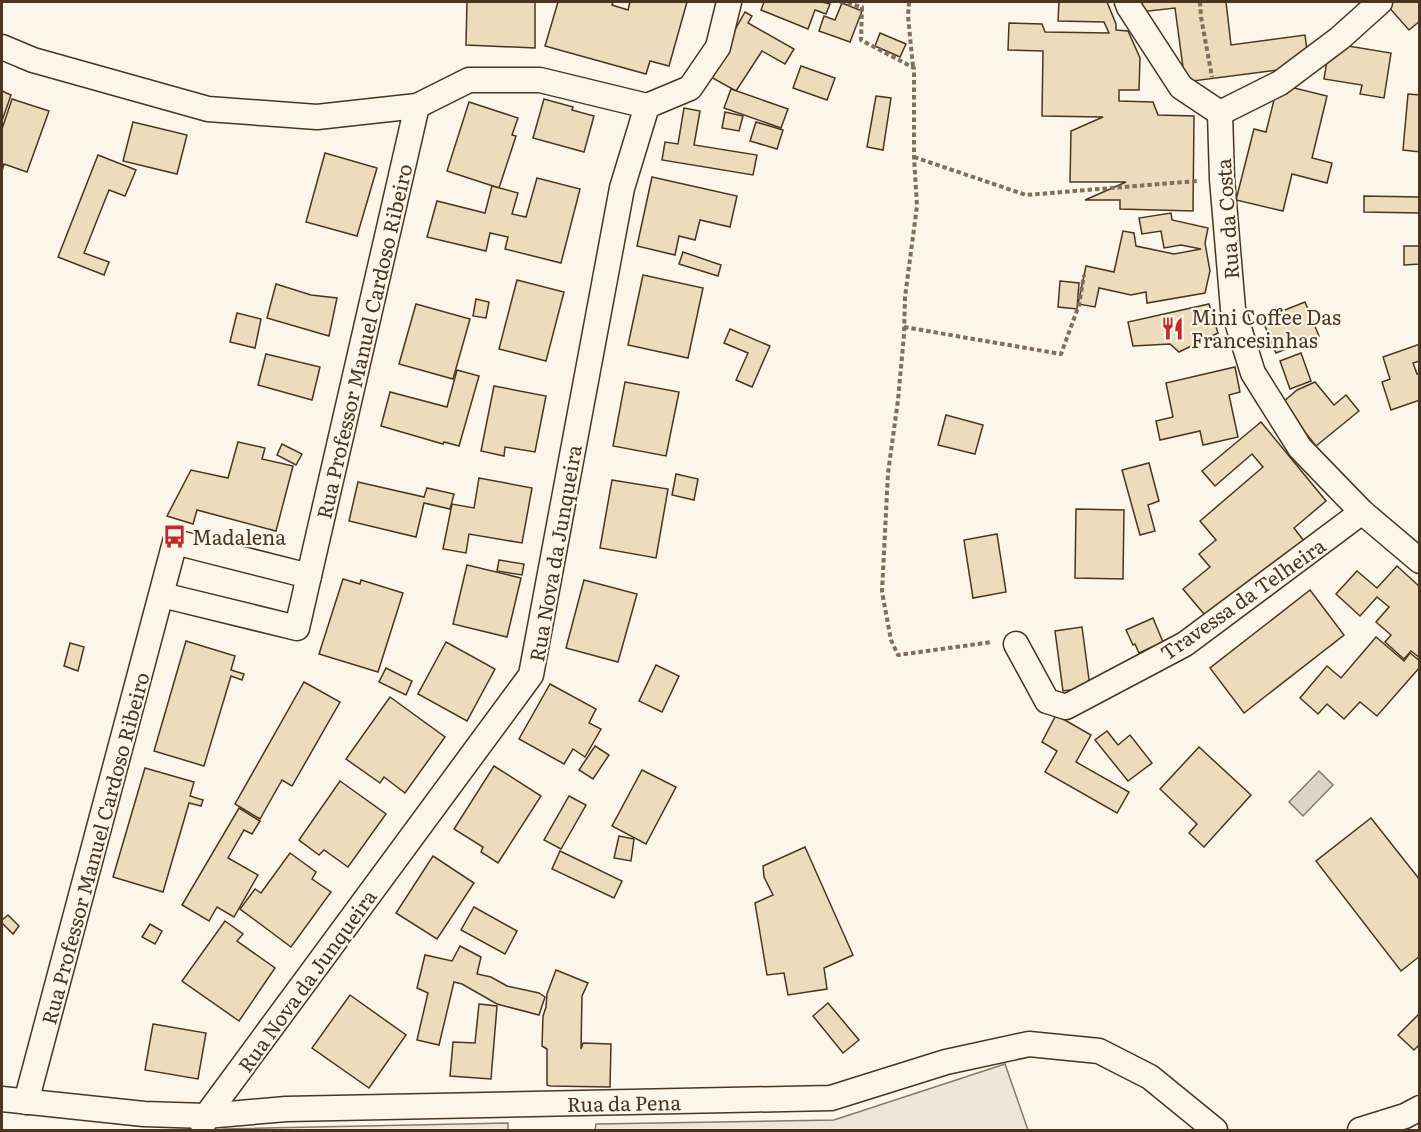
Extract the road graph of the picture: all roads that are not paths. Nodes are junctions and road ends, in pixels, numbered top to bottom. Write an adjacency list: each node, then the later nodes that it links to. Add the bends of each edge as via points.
1 (729, 2): 6 (street, via 718,47 690,88)
2 (1127, 2): 7 (street, via 1181,87)
3 (1380, 2): 7 (street, via 1280,83)
4 (2, 47): 5 (street, via 33,60 208,109 317,117)
5 (417, 106): 6 (street, via 470,80 540,80); 10 (street, Rua Professor Manuel Cardoso Ribeiro)
6 (647, 106): 16 (street, Rua Nova da Junqueira, via 622,188 531,675)
7 (1220, 113): 8 (street, Rua da Costa, via 1233,309 1252,373 1300,448)
8 (1362, 512): 9 (street, Rua da Costa); 12 (street, Travessa da Telheira, via 1185,644 1066,707 1047,701)
9 (1419, 561)
10 (309, 576): 11 (street, Rua Professor Manuel Cardoso Ribeiro, via 297,628); 11 (street, Rua Professor Manuel Cardoso Ribeiro, via 175,542)
11 (162, 595): 14 (street, Rua Professor Manuel Cardoso Ribeiro)
12 (1016, 644)
13 (2, 1100): 14 (street, Rua da Pena)
14 (26, 1102): 16 (street, Rua da Pena)
15 (1419, 1108): 18 (street)
16 (203, 1123): 17 (street, Rua da Pena, via 286,1108 831,1098 946,1062 1029,1044 1099,1052 1150,1077)
17 (1215, 1131)
18 (1360, 1131)

